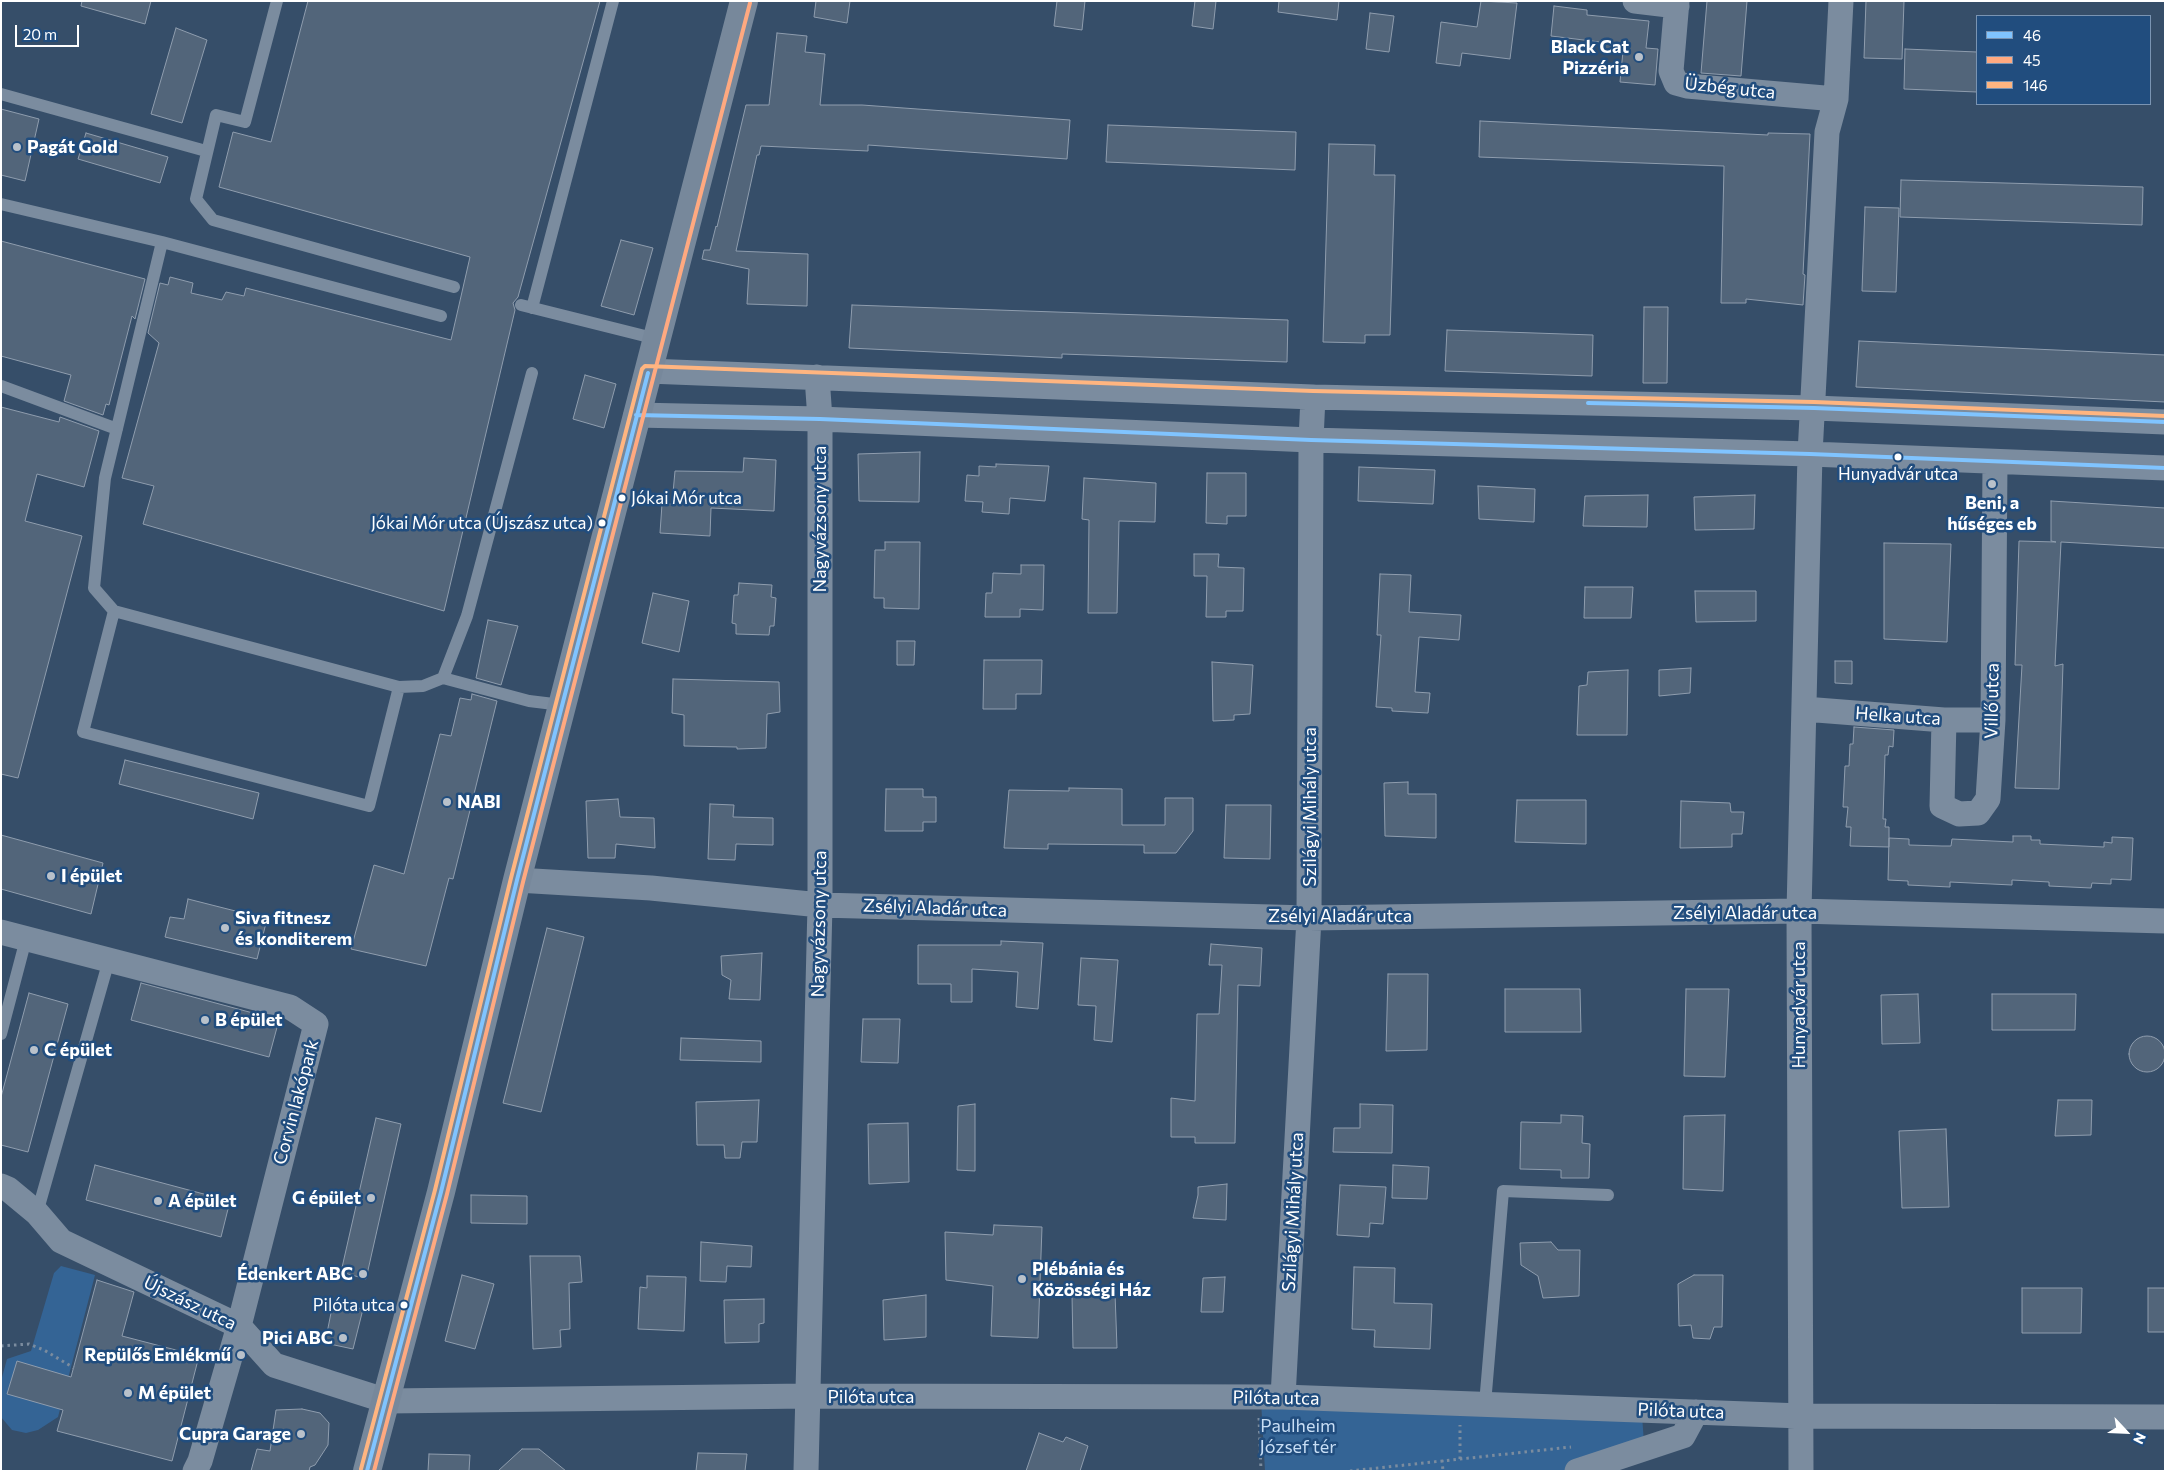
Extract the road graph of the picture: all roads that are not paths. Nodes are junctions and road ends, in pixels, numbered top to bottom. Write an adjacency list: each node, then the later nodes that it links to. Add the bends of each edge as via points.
1 (277, 1): 9 (lane, via 245,122 216,115)
2 (613, 1): 14 (lane, via 527,306)
3 (744, 1): 14 (street)
4 (1634, 1): 6 (street)
5 (1841, 1): 8 (street, Hunyadvár utca)
6 (1677, 4): 8 (street, Üzbég utca, via 1671,71 1676,82 1687,86)
7 (1, 94): 9 (lane)
8 (1836, 99): 20 (street, Hunyadvár utca, via 1827,132)
9 (206, 150): 12 (lane, via 196,199 212,220)
10 (1, 204): 11 (lane)
11 (162, 242): 13 (lane); 24 (lane)
12 (454, 287)
13 (441, 316)
14 (656, 339): 15 (street)
15 (648, 371): 17 (street); 21 (street)
16 (532, 372): 30 (lane, via 467,616)
17 (817, 377): 19 (street); 22 (street, Nagyvázsony utca)
18 (1, 386): 24 (lane)
19 (1313, 397): 20 (street); 25 (street, Szilágyi Mihály utca)
20 (1814, 408): 23 (street); 26 (street, Hunyadvár utca)
21 (636, 415): 22 (street); 32 (street)
22 (820, 420): 25 (street); 37 (street, Nagyvázsony utca)
23 (2165, 422)
24 (117, 429): 29 (lane, via 105,478 94,588)
25 (1311, 440): 26 (street); 39 (street, Szilágyi Mihály utca)
26 (1810, 454): 27 (street); 33 (street, Hunyadvár utca)
27 (1995, 462): 28 (street); 35 (street, Villő utca)
28 (2165, 468)
29 (114, 611): 31 (lane); 31 (lane, via 83,732 369,806)
30 (443, 678): 31 (lane, via 423,686); 32 (lane, via 528,701)
31 (399, 687)
32 (562, 705): 36 (street)
33 (1804, 709): 34 (street, Helka utca); 38 (street, Hunyadvár utca)
34 (1944, 720): 35 (street, Helka utca); 35 (street, Villő utca, via 1942,806 1959,814 1978,813 1988,799)
35 (1993, 720)
36 (517, 880): 37 (street, Zsélyi Aladár utca, via 651,888); 51 (street)
37 (820, 905): 39 (street, Zsélyi Aladár utca); 49 (street, Nagyvázsony utca)
38 (1799, 911): 39 (street, Zsélyi Aladár utca); 40 (street, Zsélyi Aladár utca); 54 (street, Hunyadvár utca)
39 (1309, 918): 50 (street, Szilágyi Mihály utca)
40 (2165, 922)
41 (1, 932): 42 (street, Corvin lakópark)
42 (26, 939): 43 (street, Corvin lakópark); 44 (lane)
43 (109, 960): 47 (lane); 48 (street, Corvin lakópark, via 290,1007 316,1024)
44 (1, 1034)
45 (1, 1186): 47 (street, Újszász utca)
46 (1608, 1195): 52 (lane, via 1503,1191)
47 (37, 1213): 48 (street, Újszász utca, via 61,1241)
48 (239, 1326): 51 (street, Újszász utca, via 274,1365); 57 (street)
49 (808, 1396): 50 (street, Pilóta utca); 51 (street, Pilóta utca); 59 (street, Nagyvázsony utca)
50 (1270, 1397): 52 (street, Pilóta utca)
51 (387, 1401): 58 (street)
52 (1473, 1404): 53 (street, Pilóta utca)
53 (1696, 1412): 54 (street, Pilóta utca); 56 (street, via 1683,1436)
54 (1802, 1416): 55 (street, Pilóta utca); 60 (street, Hunyadvár utca)
55 (2165, 1417)
56 (1577, 1459)
57 (195, 1471)
58 (367, 1471)
59 (806, 1471)
60 (1801, 1471)

